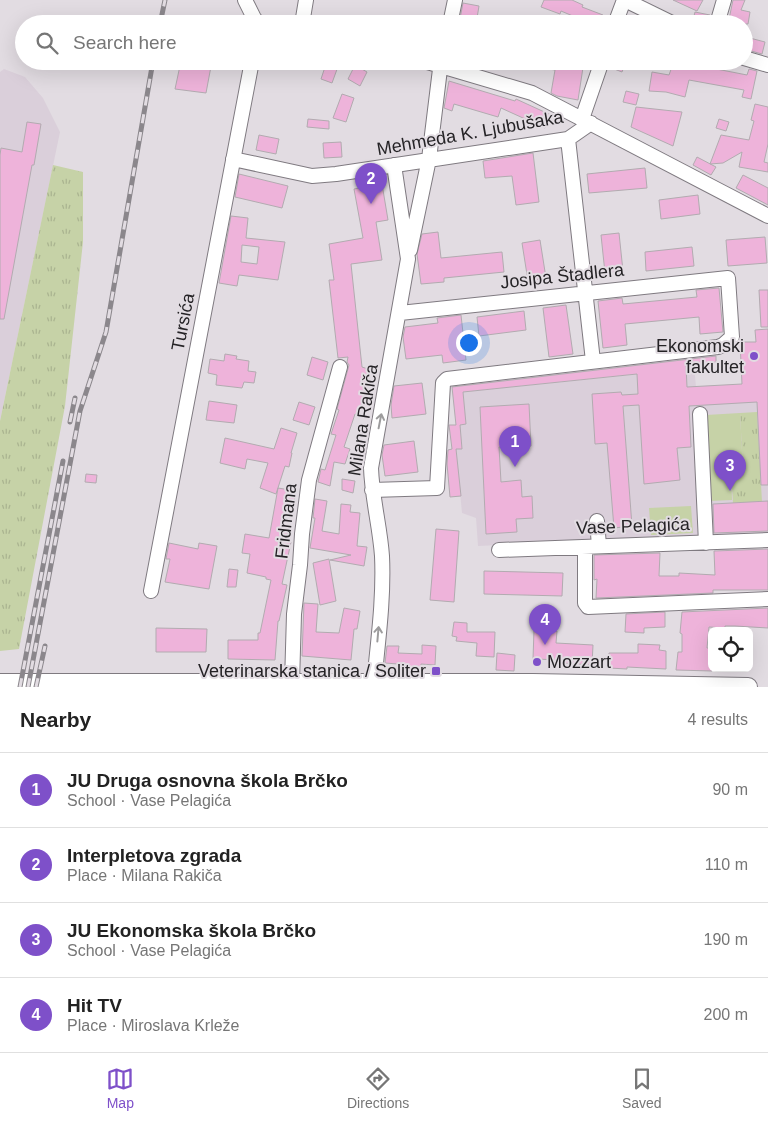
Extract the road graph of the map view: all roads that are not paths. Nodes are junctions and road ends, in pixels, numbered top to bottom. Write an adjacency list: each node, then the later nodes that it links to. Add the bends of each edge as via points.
1 (245, 0): 6 (street)
2 (306, 0): 7 (street)
3 (455, 0): 8 (street)
4 (624, 0): 9 (street); 10 (street)
5 (724, 0): 11 (street)
6 (252, 15)
7 (304, 15)
8 (452, 15)
9 (618, 15)
10 (655, 15)
11 (720, 15)
12 (753, 61): 13 (street)
13 (768, 65)
14 (250, 70): 20 (street, Tursića)
15 (439, 70): 21 (street)
16 (459, 70): 18 (street, via 532,93)
17 (600, 70): 18 (street)
18 (587, 121): 19 (street, Mehmeda K. Ljubušaka); 23 (street)
19 (568, 139): 21 (street, Mehmeda K. Ljubušaka); 25 (street)
20 (233, 159): 22 (street, Mehmeda K. Ljubušaka, via 312,176); 36 (street, Tursića)
21 (429, 160): 22 (street, Mehmeda K. Ljubušaka); 24 (street)
22 (394, 165): 24 (street, Milana Rakiča)
23 (767, 216)
24 (408, 259): 26 (street, Milana Rakiča)
25 (586, 292): 26 (street, Josipa Štadlera); 27 (street); 27 (street, Josipa Štadlera, via 728,278 732,336 723,345)
26 (400, 312): 30 (street, Milana Rakiča, one-way to 26, via 371,468)
27 (593, 361): 30 (street, via 447,379 443,383 437,488)
28 (340, 366): 39 (street, Fridmana, via 310,480 294,614)
29 (700, 414): 33 (street)
30 (372, 490): 40 (street, Milana Rakiča, one-way to 30, via 382,553)
31 (597, 522): 34 (street)
32 (768, 540): 33 (street, Vase Pelagića)
33 (706, 543): 34 (street, Vase Pelagića)
34 (592, 546): 35 (street, Vase Pelagića); 37 (street, via 585,603 588,606)
35 (499, 550)
36 (151, 591)
37 (768, 599)
38 (0, 683): 41 (main road)
39 (292, 683): 41 (main road); 42 (main road)
40 (374, 683): 42 (main road); 43 (main road)
41 (240, 685)
42 (356, 685)
43 (748, 687)

